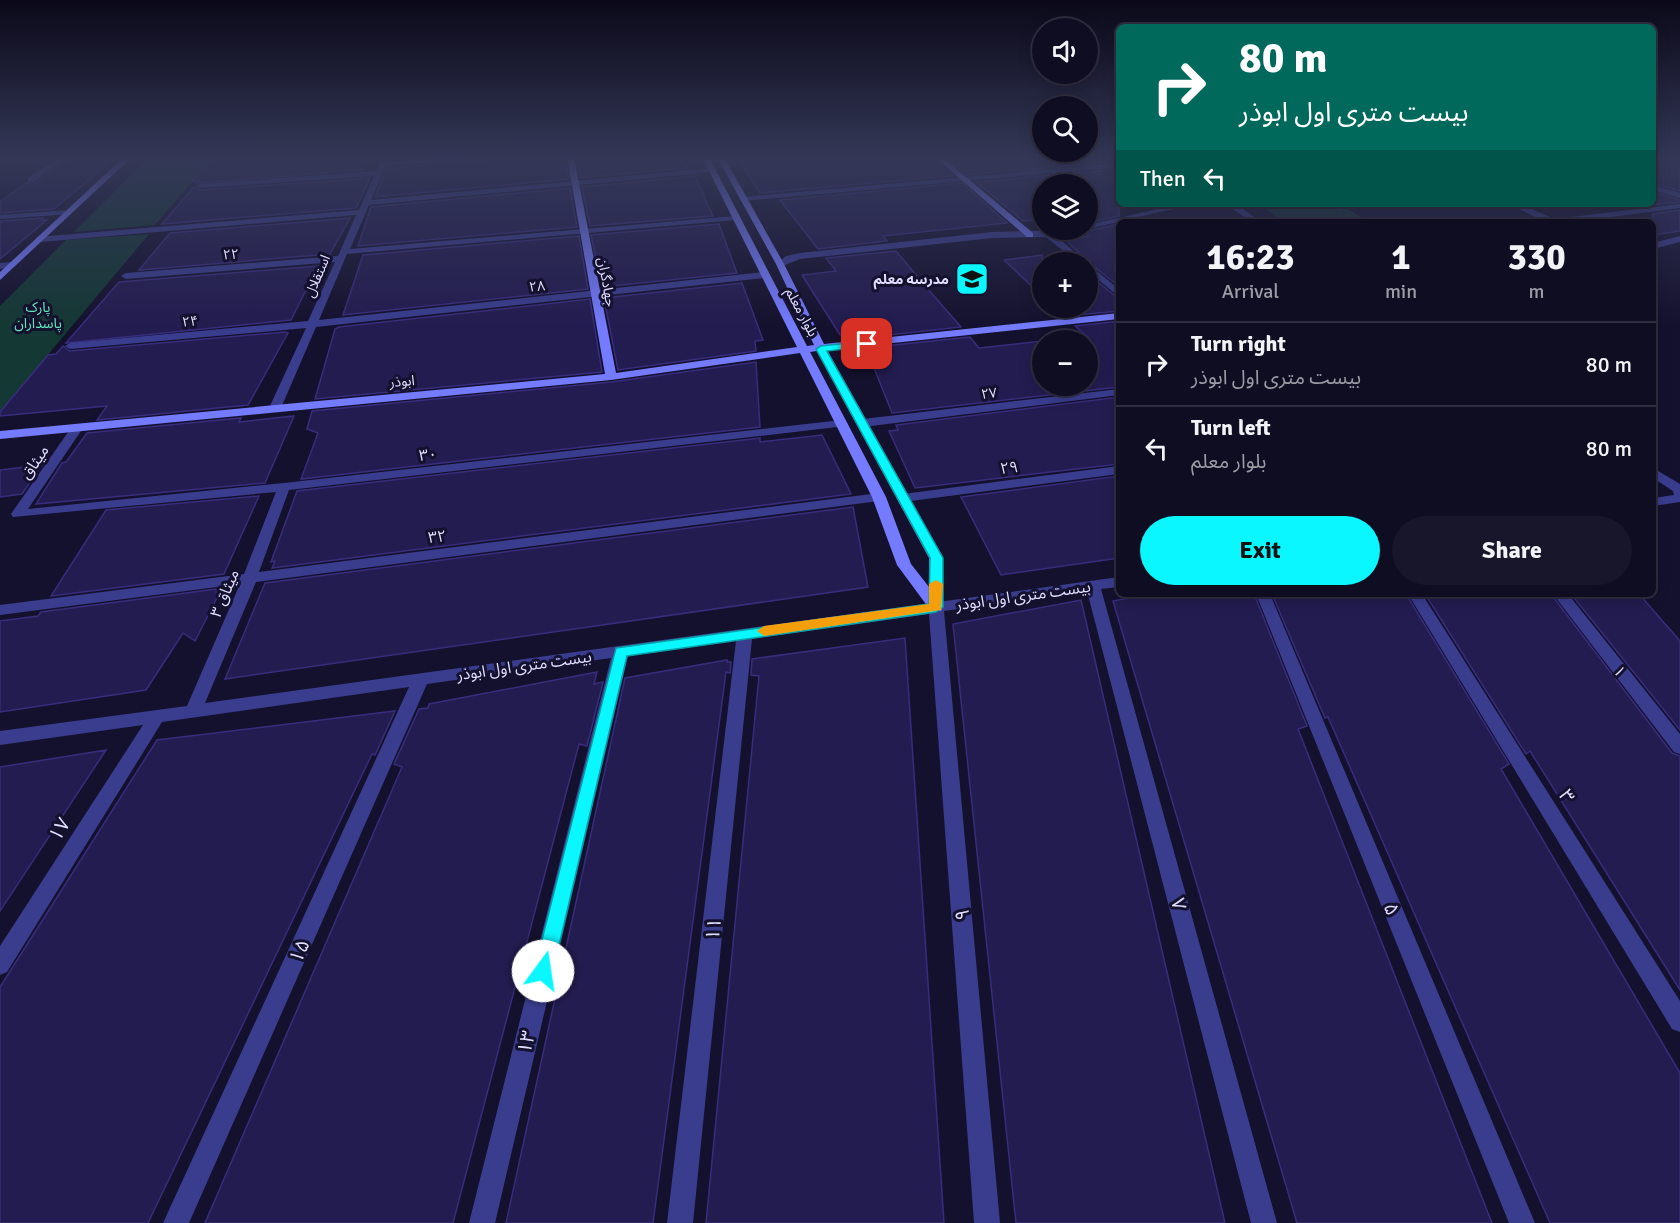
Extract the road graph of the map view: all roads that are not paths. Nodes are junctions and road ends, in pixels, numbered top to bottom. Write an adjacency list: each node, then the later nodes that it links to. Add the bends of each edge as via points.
1 (40, 214): 11 (street)
2 (66, 214): 19 (street)
3 (335, 214): 19 (street)
4 (359, 214): 24 (street, استقلال)
5 (581, 214): 17 (street, جهادگران)
6 (734, 214): 12 (street, بلوار معلم)
7 (752, 214): 25 (street, بلوار معلم)
8 (1006, 214): 18 (street)
9 (1155, 214): 13 (street)
10 (1616, 214): 14 (street)
11 (0, 217)
12 (736, 218): 17 (street, ۲۲); 28 (street, بلوار معلم)
13 (1137, 219)
14 (1578, 219)
15 (1116, 225): 16 (street)
16 (1098, 226)
17 (584, 232): 24 (street, ۲۲); 33 (street, جهادگران)
18 (1030, 235): 25 (street, ۲۸, via 1002,243 798,266)
19 (40, 239): 26 (street)
20 (1680, 239): 22 (street)
21 (1055, 240): 23 (street)
22 (1656, 245)
23 (1070, 252)
24 (341, 256): 29 (street, ۲۲); 35 (street, استقلال)
25 (780, 264): 28 (street, ۲۸); 38 (street, بلوار معلم)
26 (13, 265): 27 (street); 31 (street)
27 (0, 266)
28 (763, 271): 33 (street, ۲۸); 37 (street, بلوار معلم)
29 (126, 276)
30 (1098, 276): 32 (street)
31 (0, 277)
32 (1116, 291)
33 (595, 293): 35 (street, ۲۸); 39 (street, جهادگران)
34 (1116, 316): 38 (street, ابوذر)
35 (312, 324): 36 (street, ۲۴); 41 (street, استقلال)
36 (70, 346)
37 (805, 349): 38 (street, ابوذر); 39 (street, ابوذر); 43 (street, بلوار معلم)
38 (821, 349): 42 (street, بلوار معلم)
39 (611, 377): 41 (street, ابوذر)
40 (1116, 392): 42 (street, ۲۷)
41 (275, 408): 44 (street, ابوذر)
42 (863, 423): 51 (street, بلوار معلم)
43 (842, 424): 48 (street, ۳۰); 50 (street, بلوار معلم)
44 (77, 428): 45 (street, ابوذر); 53 (street, میثاق)
45 (0, 435)
46 (1116, 470): 51 (street, ۲۹)
47 (1656, 474): 49 (street, via 1679,489)
48 (284, 487): 53 (street, ۳۰); 54 (street, میثاق ۳)
49 (1680, 496): 52 (street)
50 (879, 497): 54 (street, ۳۲); 60 (street, بلوار معلم, via 904,565)
51 (903, 498): 60 (street, بلوار معلم, via 936,558)
52 (1656, 501)
53 (18, 514)
54 (250, 578): 61 (street, ۳۲); 65 (street, میثاق ۳)
55 (1116, 582): 56 (street, بیست متری اول ابوذر)
56 (1093, 585): 60 (street, بیست متری اول ابوذر); 75 (street, ۷)
57 (1264, 597): 76 (street, ۵)
58 (1417, 597): 70 (street, ۳)
59 (1562, 597): 68 (street, ۱)
60 (936, 607): 62 (street, بیست متری اول ابوذر); 74 (street, ۹)
61 (0, 610)
62 (745, 634): 63 (street, بیست متری اول ابوذر); 73 (street, ۱۱)
63 (621, 651): 64 (street, بیست متری اول ابوذر); 72 (street, ۱۳)
64 (421, 679): 65 (street, بیست متری اول ابوذر); 71 (street, ۱۵)
65 (193, 711): 66 (street, بیست متری اول ابوذر)
66 (157, 716): 67 (street, بیست متری اول ابوذر); 69 (street, ۱۷)
67 (0, 738)
68 (1680, 747)
69 (0, 965)
70 (1680, 1021)
71 (176, 1223)
72 (482, 1223)
73 (681, 1223)
74 (987, 1223)
75 (1264, 1223)
76 (1522, 1223)

